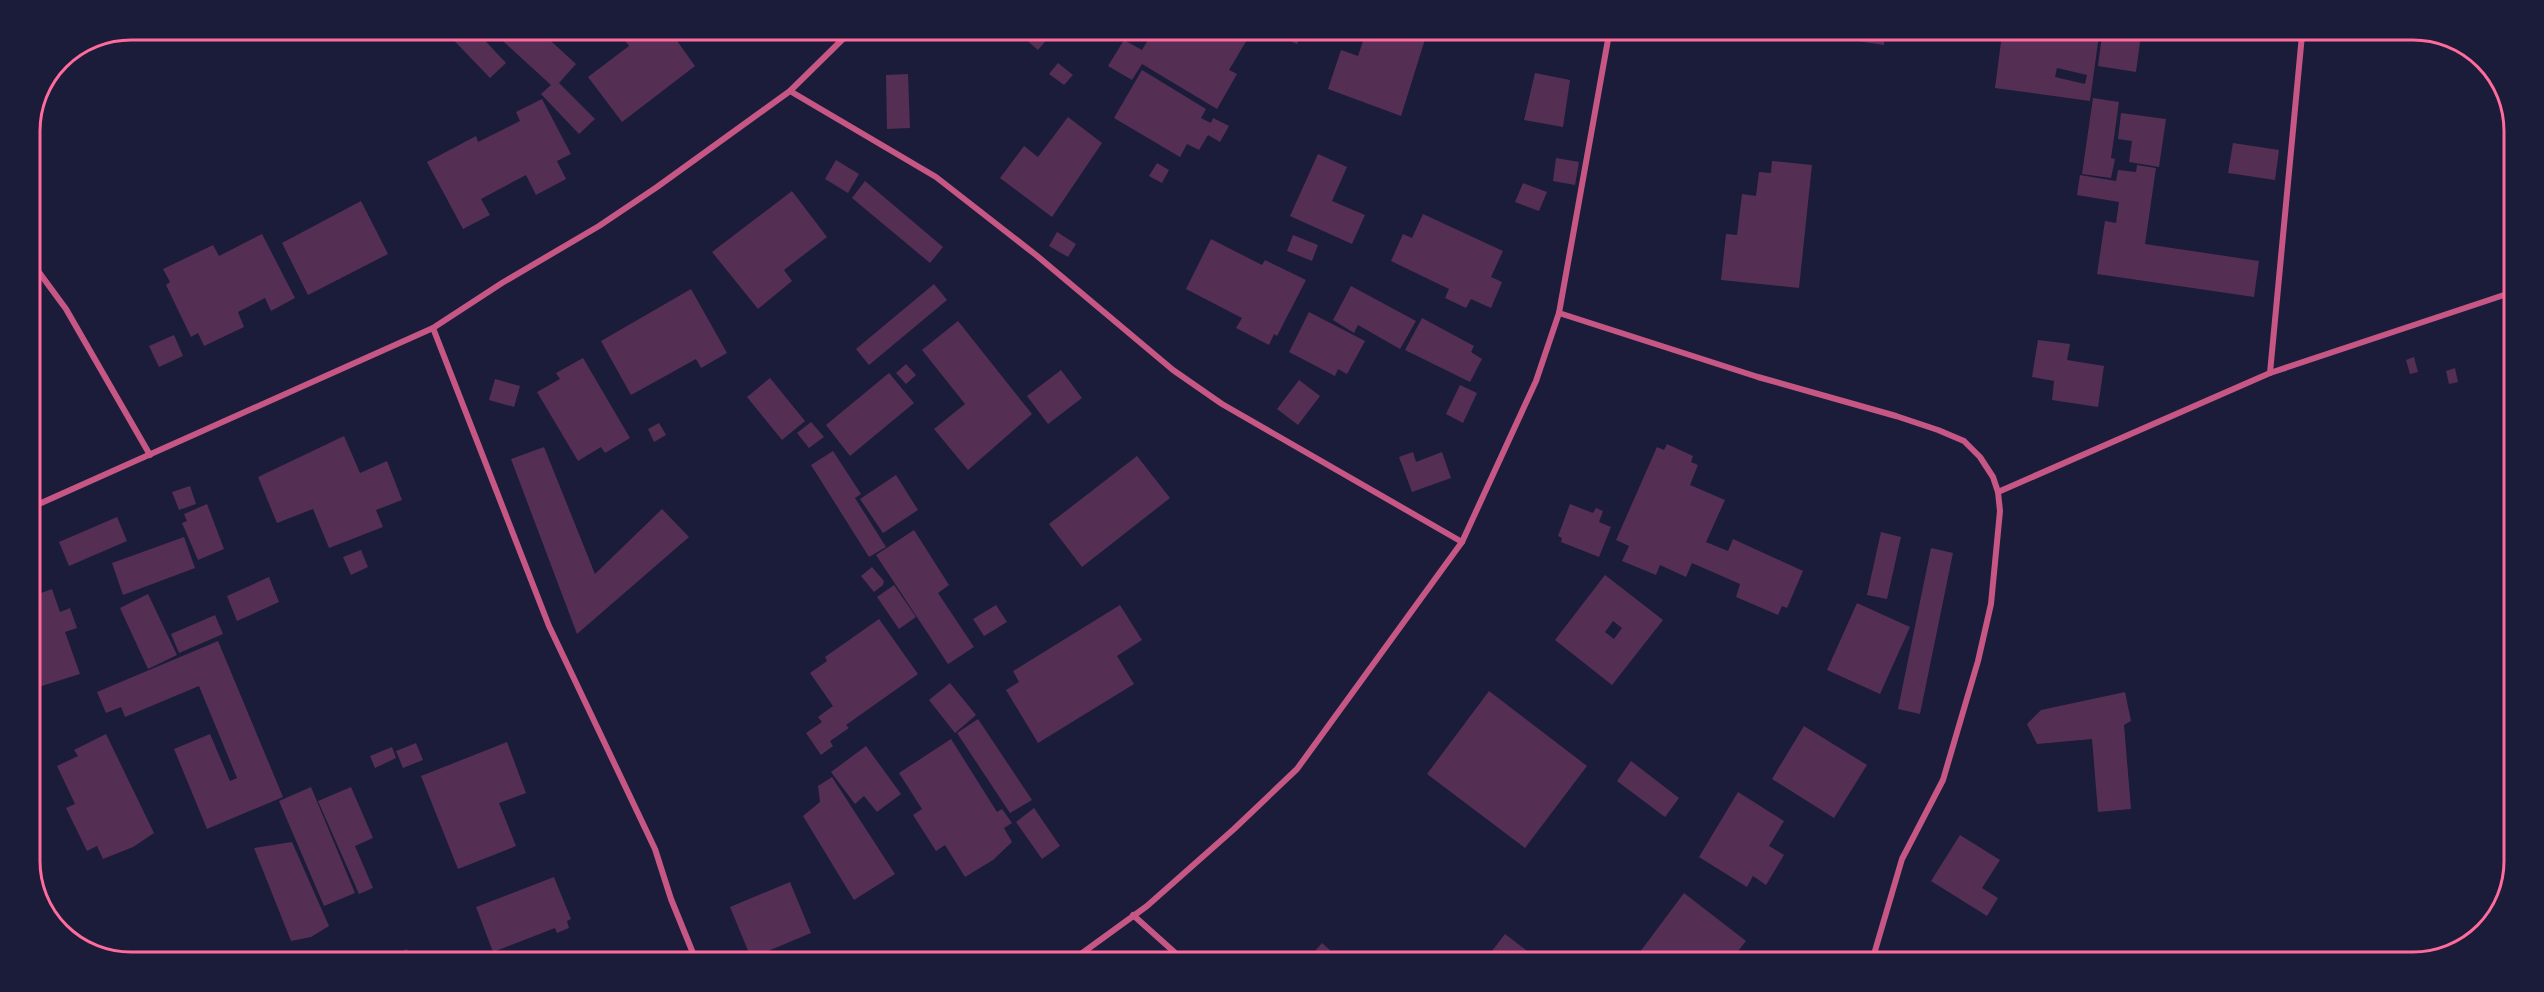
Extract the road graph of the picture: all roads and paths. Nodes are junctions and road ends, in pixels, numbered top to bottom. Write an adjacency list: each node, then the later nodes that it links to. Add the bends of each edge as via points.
1 (842, 40): 4 (street)
2 (1608, 40): 7 (street)
3 (2302, 40): 9 (street)
4 (790, 91): 8 (street, via 599,226); 13 (street, via 936,177 1173,370 1222,404)
5 (41, 275): 10 (street, via 66,309)
6 (2503, 295): 9 (street)
7 (1559, 313): 11 (street, via 1758,377 1896,416 1964,441 1980,457); 13 (street, via 1536,381)
8 (434, 328): 10 (street); 15 (street, via 549,626 654,849)
9 (2270, 372): 11 (street)
10 (150, 454): 12 (street)
11 (1998, 492): 18 (street, via 2000,511 1991,604 1978,661 1943,780 1902,859)
12 (41, 503)
13 (1462, 542): 14 (street, via 1297,769 1234,830)
14 (1133, 915): 16 (street); 17 (street)
15 (693, 952)
16 (1083, 952)
17 (1174, 952)
18 (1875, 952)

